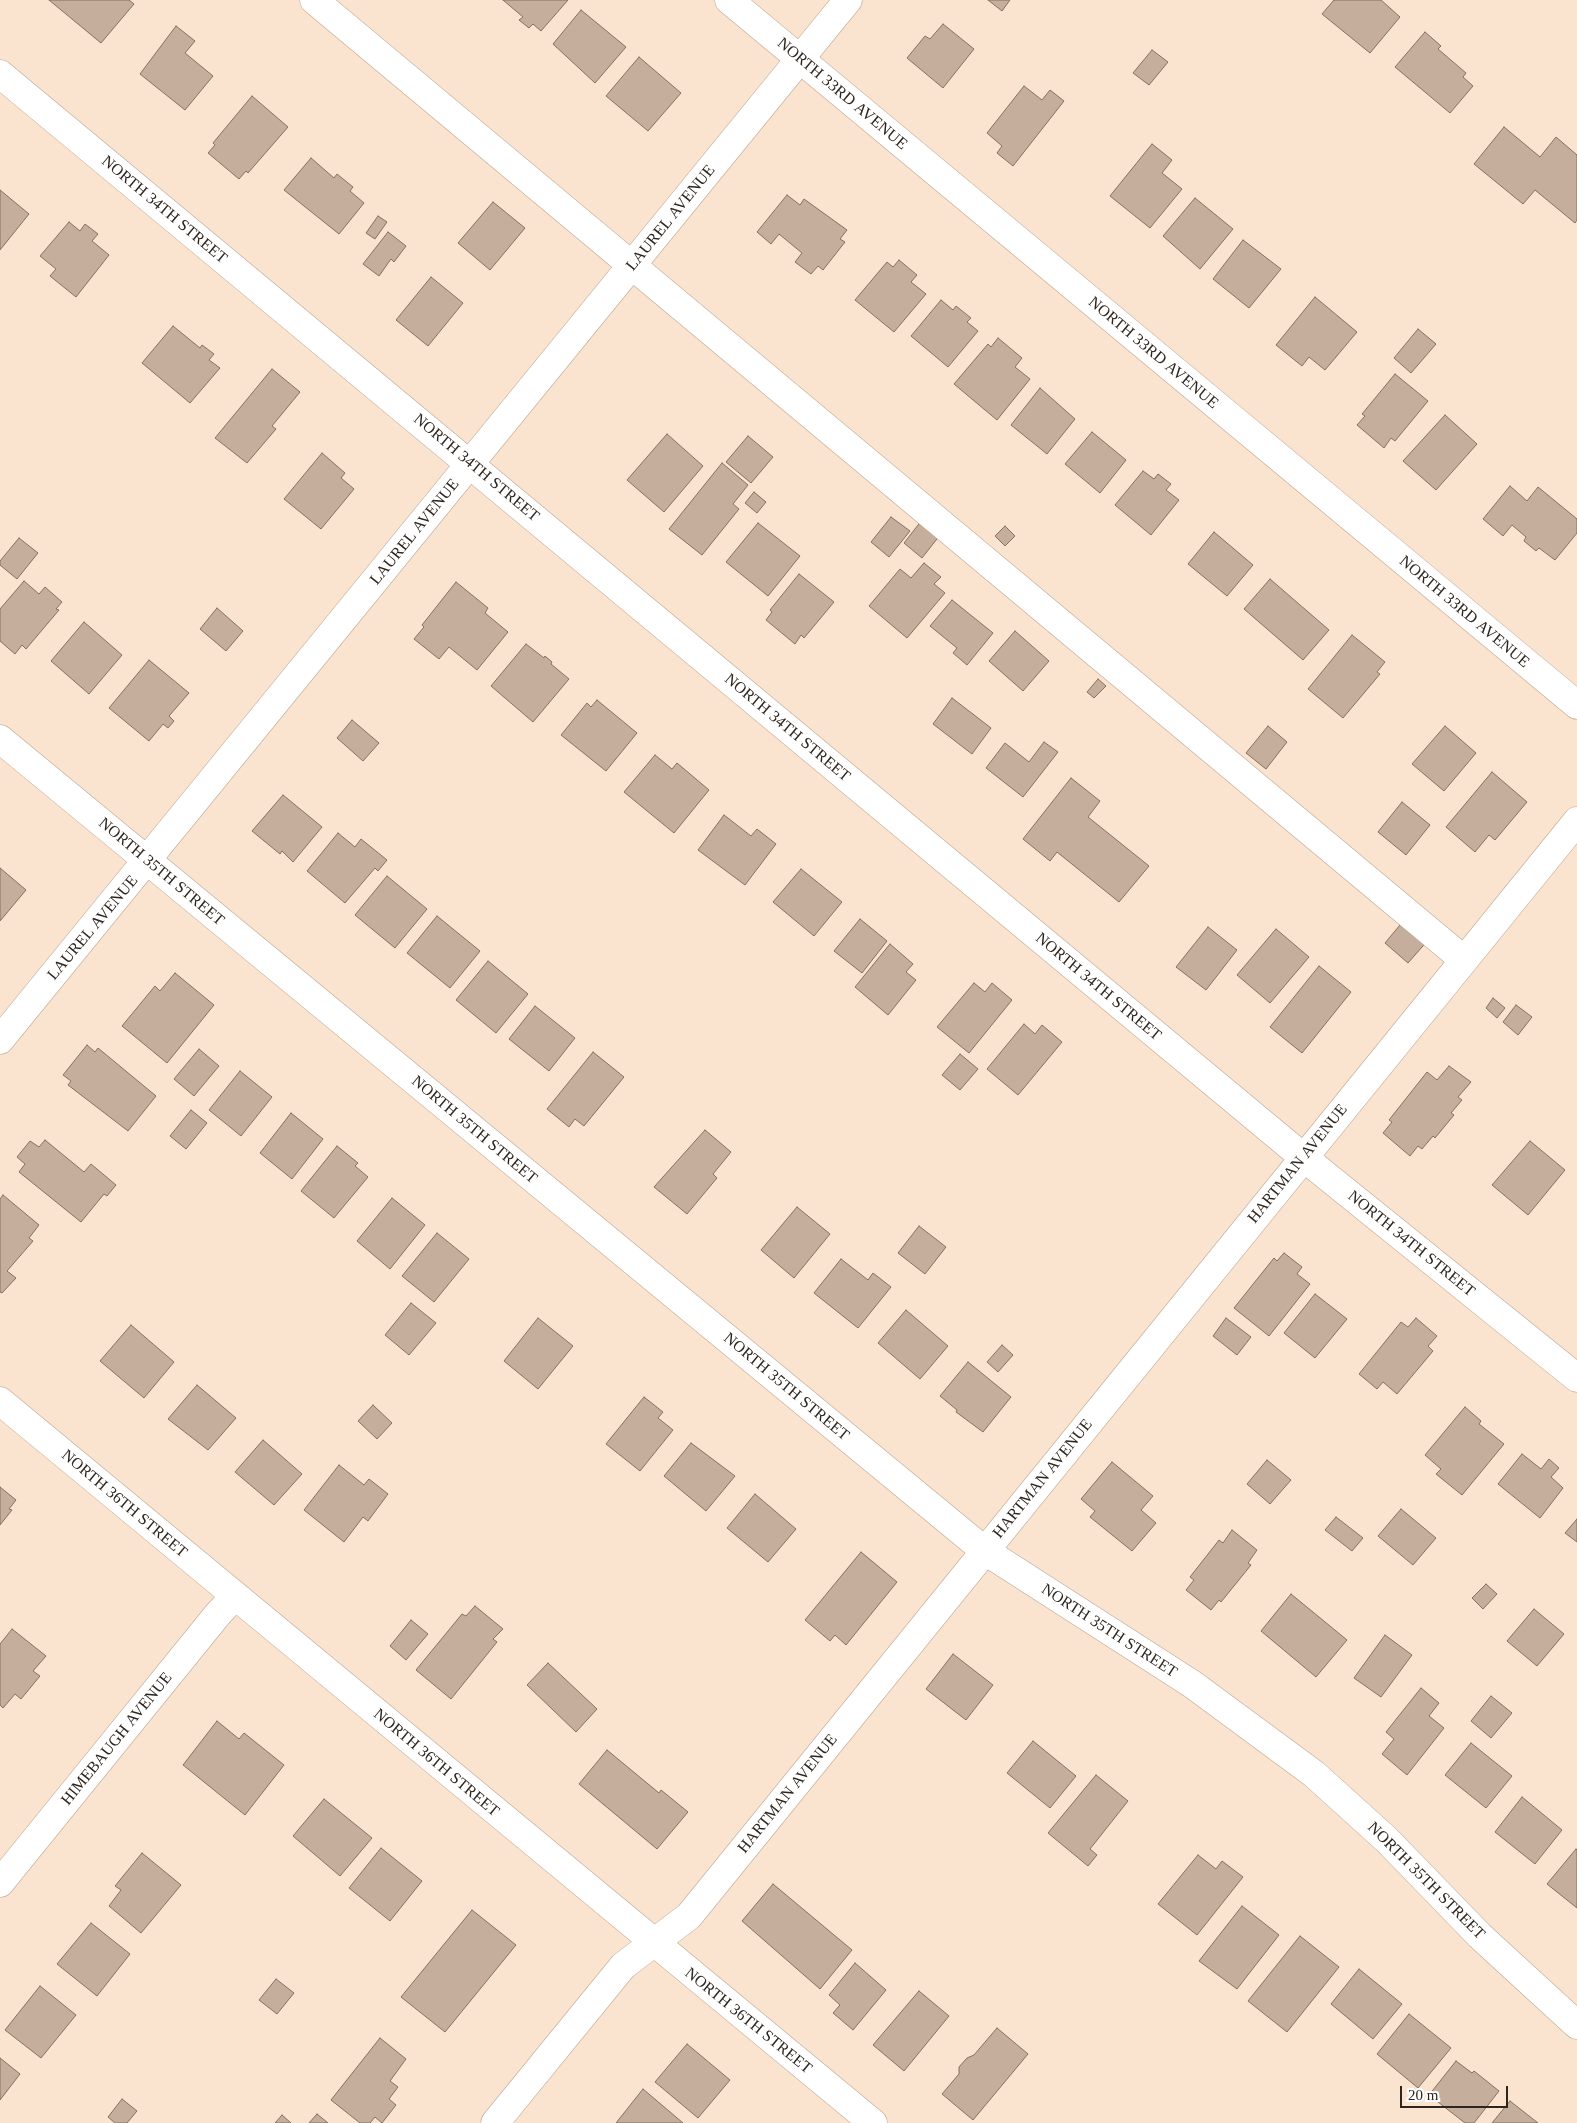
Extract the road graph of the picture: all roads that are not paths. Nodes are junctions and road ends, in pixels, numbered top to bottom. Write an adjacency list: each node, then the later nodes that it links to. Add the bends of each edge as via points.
1 (314, 0): 6 (street)
2 (729, 0): 4 (street, NORTH 33RD AVENUE)
3 (848, 0): 4 (street, LAUREL AVENUE)
4 (800, 59): 6 (street, LAUREL AVENUE); 8 (street, NORTH 33RD AVENUE)
5 (0, 74): 7 (street, NORTH 34TH STREET)
6 (632, 265): 7 (street, LAUREL AVENUE); 12 (street)
7 (470, 464): 11 (street, LAUREL AVENUE); 14 (street, NORTH 34TH STREET)
8 (1577, 705)
9 (0, 739): 11 (street, NORTH 35TH STREET)
10 (1577, 821): 12 (street, HARTMAN AVENUE)
11 (148, 861): 13 (street, LAUREL AVENUE); 17 (street, NORTH 35TH STREET)
12 (1464, 960): 14 (street, HARTMAN AVENUE)
13 (0, 1040)
14 (1303, 1157): 15 (street, NORTH 34TH STREET); 17 (street, HARTMAN AVENUE)
15 (1577, 1378)
16 (0, 1401): 18 (street, NORTH 36TH STREET)
17 (985, 1551): 20 (street, HARTMAN AVENUE, via 689,1916); 21 (street, NORTH 35TH STREET, via 1192,1684 1314,1774 1387,1840 1480,1936)
18 (235, 1596): 19 (street, HIMEBAUGH AVENUE); 20 (street, NORTH 36TH STREET)
19 (0, 1883)
20 (653, 1943): 22 (street, HARTMAN AVENUE, via 623,1966); 23 (street, NORTH 36TH STREET)
21 (1577, 2025)
22 (495, 2123)
23 (873, 2123)

